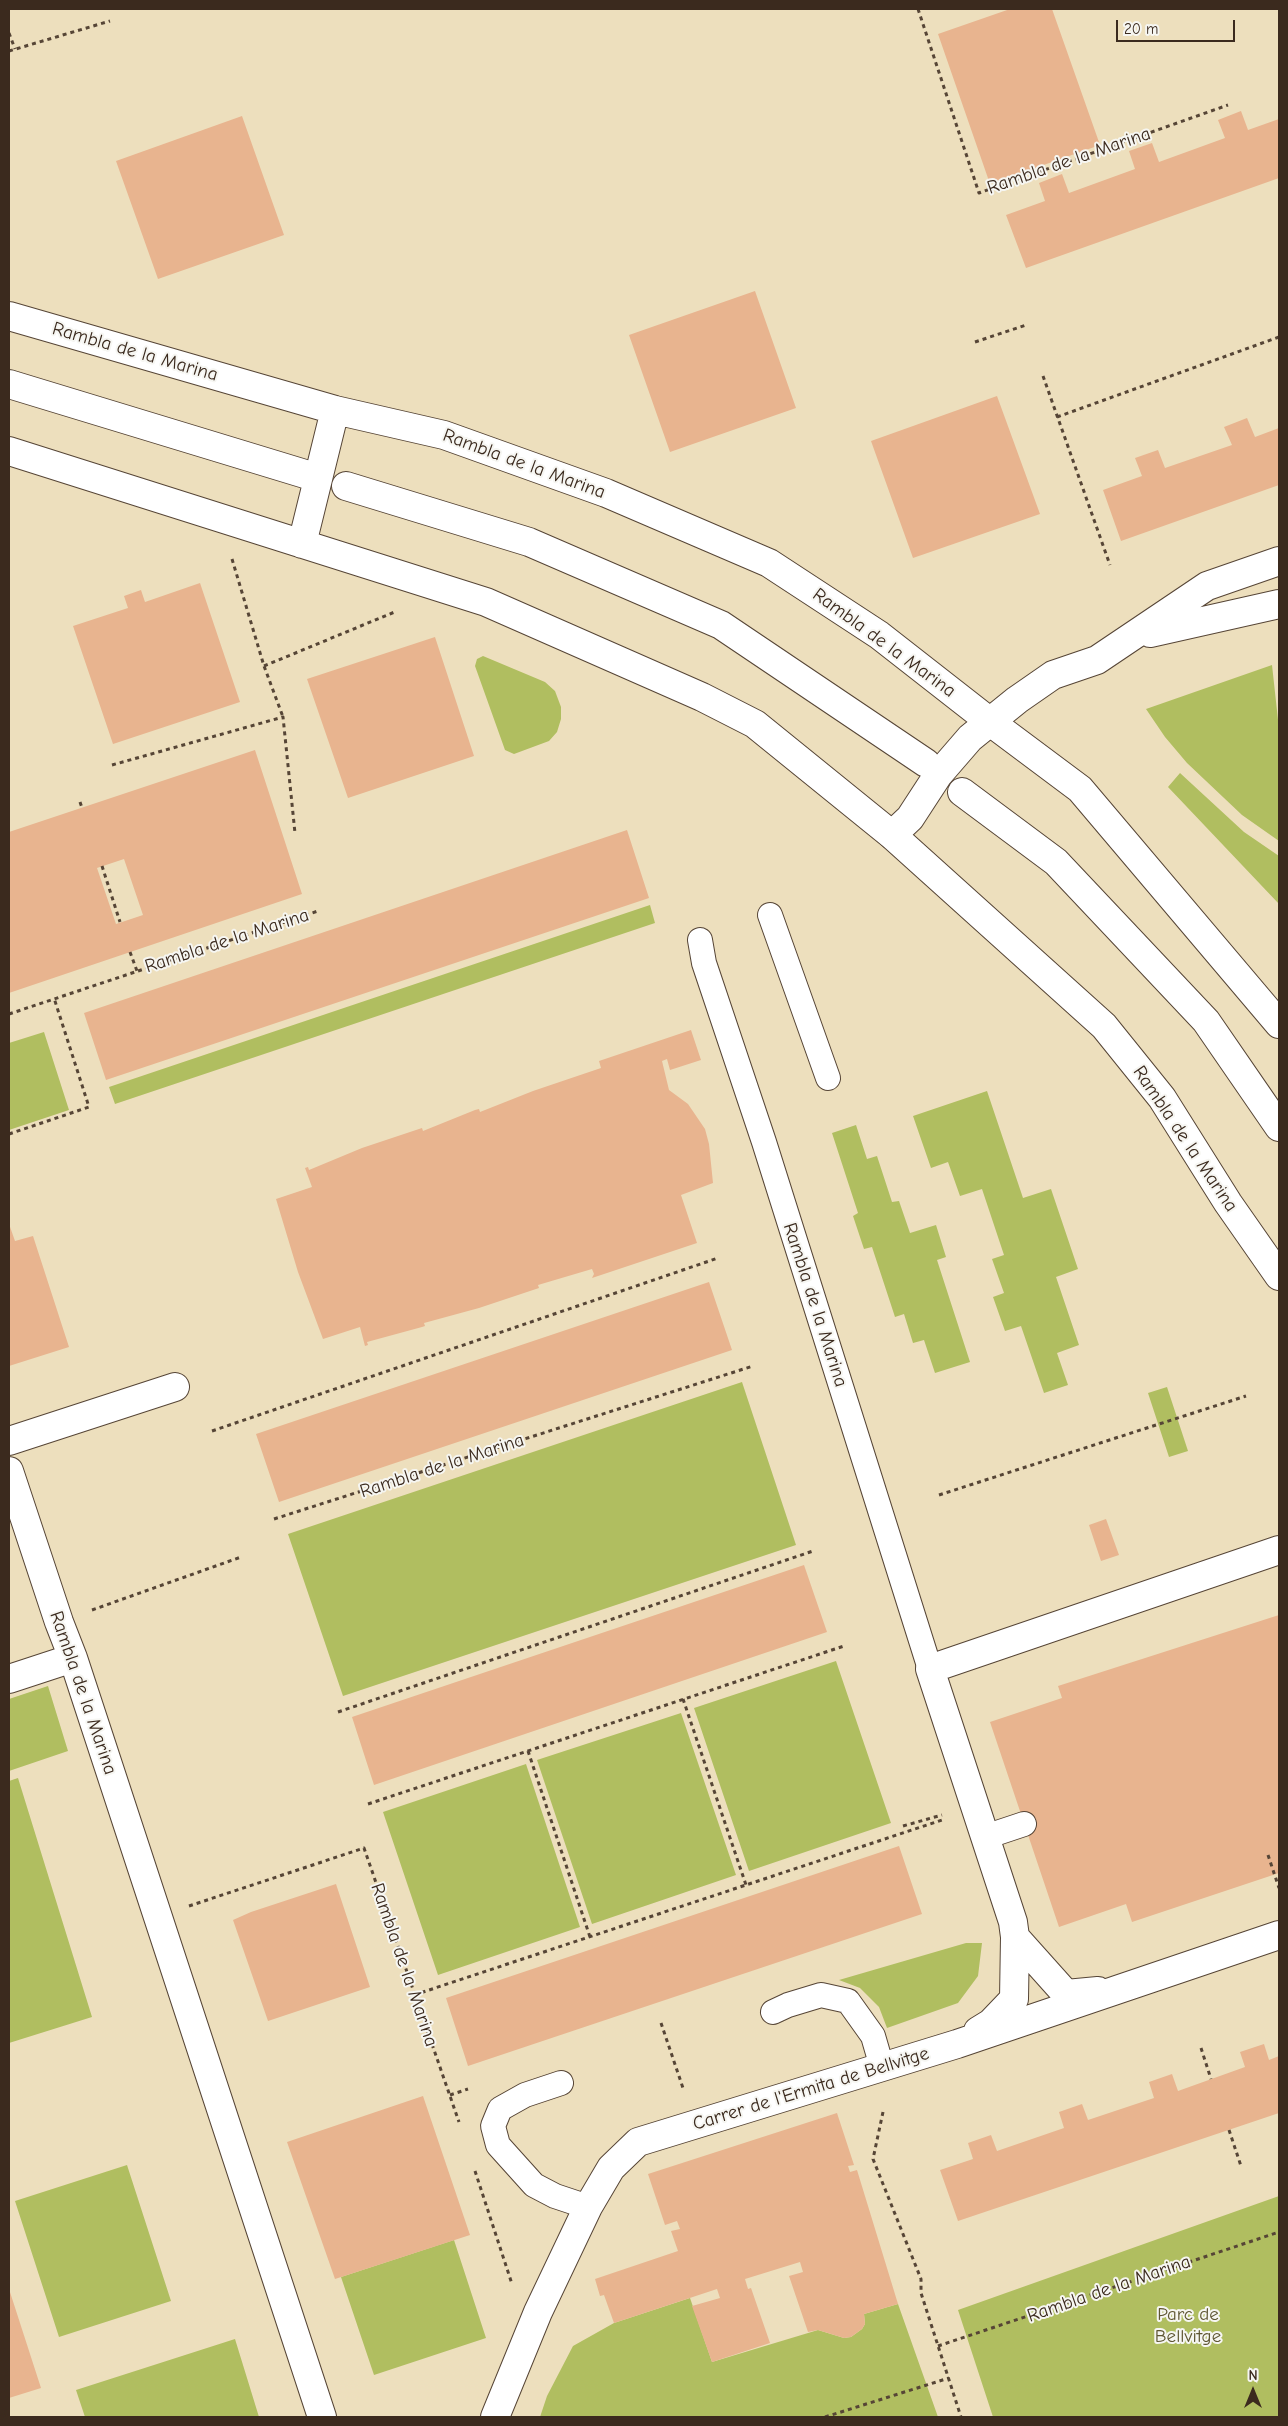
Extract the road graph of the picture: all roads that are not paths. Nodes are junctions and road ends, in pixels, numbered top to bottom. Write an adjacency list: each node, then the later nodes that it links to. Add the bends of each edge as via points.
1 (9, 316): 3 (street, Rambla de la Marina)
2 (9, 384): 5 (street)
3 (335, 410): 7 (street); 11 (street, Rambla de la Marina, via 444,435 606,493 768,563 880,635)
4 (9, 451): 7 (street, Rambla de la Marina)
5 (305, 474)
6 (346, 486): 12 (street, via 529,542 721,625)
7 (302, 544): 14 (street, Rambla de la Marina, via 486,602 702,697 755,724)
8 (1279, 561): 10 (street, via 1207,586)
9 (1279, 604): 10 (street)
10 (1136, 636): 11 (street, via 1097,660 1053,675)
11 (989, 721): 14 (street, via 943,769 910,818); 17 (street, Rambla de la Marina, via 1080,788)
12 (926, 764)
13 (962, 792): 19 (street, via 1056,862 1206,1021)
14 (892, 835): 20 (street, Rambla de la Marina, via 1104,1026 1162,1098 1228,1203)
15 (770, 915): 18 (lane)
16 (700, 940): 26 (lane, Rambla de la Marina, via 704,963)
17 (1279, 1024)
18 (828, 1078)
19 (1279, 1127)
20 (1277, 1266)
21 (175, 1387): 22 (street)
22 (9, 1441)
23 (9, 1471): 25 (street, Rambla de la Marina, via 58,1622)
24 (1279, 1550): 26 (street)
25 (73, 1658): 27 (street); 38 (street, Rambla de la Marina)
26 (930, 1669): 29 (street)
27 (9, 1679)
28 (1024, 1824): 29 (lane)
29 (985, 1837): 31 (street)
30 (1279, 1935): 32 (street, Carrer de l'Ermita de Bellvitge)
31 (1015, 1937): 32 (street, via 1066,1994); 34 (street, via 1014,2000 991,2023)
32 (1127, 1988): 34 (street, Carrer de l'Ermita de Bellvitge)
33 (774, 2012): 35 (lane, via 821,1995 848,2001 874,2036)
34 (957, 2044): 35 (street, Carrer de l'Ermita de Bellvitge)
35 (882, 2068): 37 (street, Carrer de l'Ermita de Bellvitge, via 638,2142 611,2168)
36 (561, 2083): 37 (lane, via 525,2095 500,2109 493,2126 498,2145 534,2185)
37 (588, 2208): 39 (street, Carrer de l'Ermita de Bellvitge, via 538,2312)
38 (322, 2417)
39 (495, 2417)

